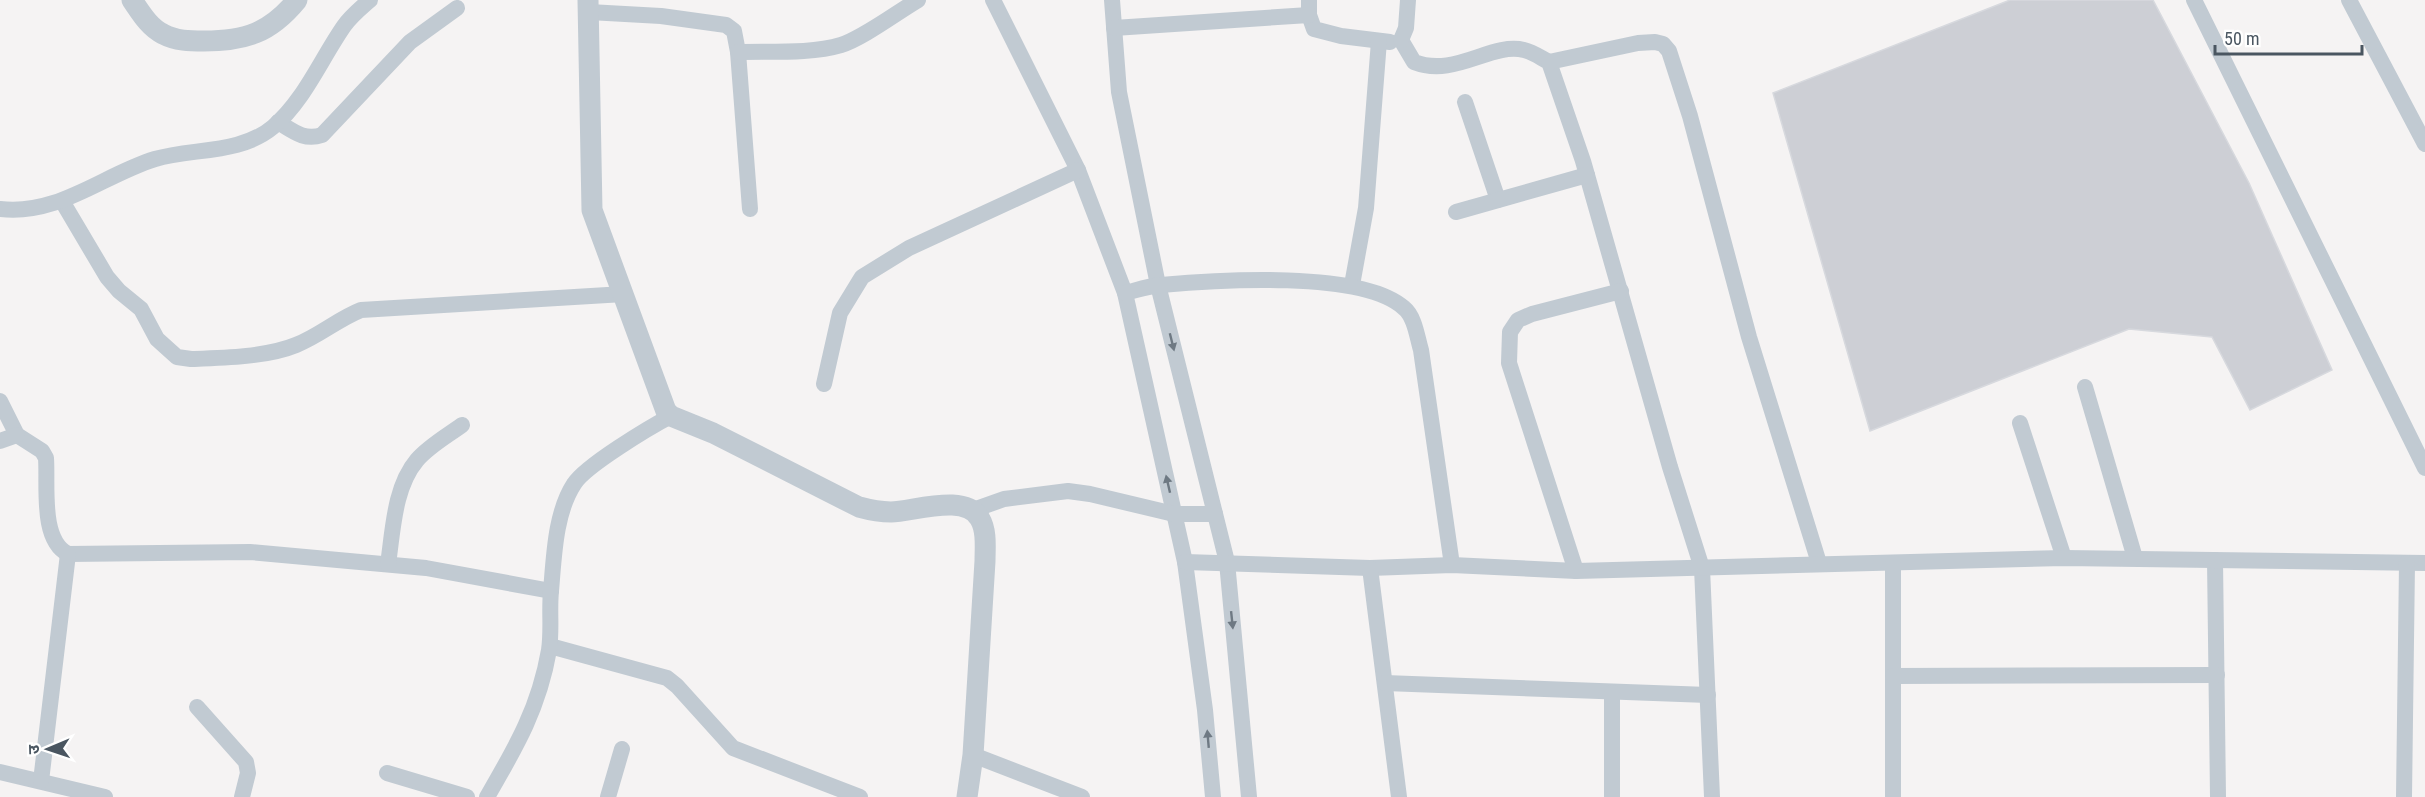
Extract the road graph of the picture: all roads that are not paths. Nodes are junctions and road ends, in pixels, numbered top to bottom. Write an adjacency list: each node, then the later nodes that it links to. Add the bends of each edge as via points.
1 (132, 0): 2 (street, via 158,31 182,41 231,41 252,36 274,24)
2 (297, 0)
3 (370, 0): 20 (street, via 345,24 296,101)
4 (918, 0): 17 (street, via 860,36 835,46)
5 (993, 0): 22 (street)
6 (1112, 0): 14 (street)
7 (1408, 0): 15 (street)
8 (2193, 0): 41 (street)
9 (2349, 0): 21 (street)
10 (588, 6): 12 (street); 33 (street, via 592,210)
11 (457, 8): 20 (street, via 410,42 322,135 302,137)
12 (662, 8): 17 (street, via 726,26 734,31)
13 (1309, 8): 14 (street); 16 (street, via 1314,29)
14 (1114, 28): 29 (street, via 1119,93)
15 (1401, 40): 16 (street); 18 (street, via 1414,62 1432,66 1522,49)
16 (1379, 41): 30 (street, via 1366,208)
17 (738, 52): 27 (street)
18 (1549, 62): 23 (street); 53 (street, via 1638,43 1663,44 1669,51 1749,337)
19 (1465, 102): 24 (street)
20 (278, 122): 25 (street, via 250,142 157,159)
21 (2425, 144)
22 (1078, 170): 32 (street); 34 (street, via 909,248 862,276 840,313)
23 (1587, 175): 24 (street); 31 (street)
24 (1498, 200): 28 (street)
25 (62, 201): 26 (street); 33 (street, via 107,277 141,309 157,339 173,353 190,359 273,352 308,340 344,317 381,307)
26 (0, 209)
27 (750, 209)
28 (1456, 212)
29 (1158, 285): 30 (street, via 1268,280); 32 (street); 46 (street, one-way to 46)
30 (1352, 285): 58 (street, via 1397,302 1407,310 1413,323 1421,350)
31 (1622, 291): 60 (street); 61 (street, via 1525,317 1510,332 1509,363)
32 (1125, 293): 45 (street, one-way to 32)
33 (624, 294): 37 (street, via 661,402)
34 (824, 384)
35 (2085, 387): 49 (street)
36 (0, 401): 40 (street)
37 (671, 416): 44 (street, via 866,509 892,512 950,505); 62 (street, via 587,470 573,485 559,528)
38 (2020, 423): 48 (street)
39 (462, 425): 57 (street, via 427,450 407,476 394,519)
40 (17, 435): 42 (street); 47 (street, via 46,458 49,527 57,545)
41 (2417, 435): 43 (street)
42 (0, 441)
43 (2425, 468)
44 (973, 510): 45 (street, via 1004,499 1068,492); 71 (street, via 984,530 985,561)
45 (1174, 514): 46 (street); 51 (street)
46 (1215, 514): 52 (street)
47 (68, 554): 57 (street, via 250,552); 74 (street)
48 (2064, 558): 49 (street); 54 (street)
49 (2135, 558): 50 (street)
50 (2215, 560): 55 (street); 64 (street)
51 (1185, 562): 52 (street); 84 (street, one-way to 51)
52 (1227, 562): 59 (street); 85 (street, one-way to 85)
53 (1819, 563): 54 (street); 60 (street)
54 (1893, 563): 65 (street)
55 (2407, 563): 56 (street); 91 (street)
56 (2425, 563)
57 (388, 564): 62 (street)
58 (1452, 566): 59 (street); 61 (street)
59 (1370, 568): 66 (street)
60 (1702, 568): 61 (street); 68 (street)
61 (1576, 571)
62 (551, 591): 63 (street)
63 (550, 646): 79 (street, via 525,731); 81 (street, via 667,678 733,748)
64 (2217, 675): 65 (street); 90 (street)
65 (1893, 676): 89 (street)
66 (1385, 683): 67 (street); 86 (street)
67 (1612, 693): 68 (street); 87 (street)
68 (1708, 696): 88 (street)
69 (196, 707): 77 (street, via 246,762 248,773)
70 (622, 749): 80 (street)
71 (972, 755): 82 (street); 83 (street)
72 (0, 772): 74 (street)
73 (387, 773): 78 (street)
74 (41, 781): 75 (street)
75 (86, 795): 76 (street)
76 (105, 797)
77 (242, 797)
78 (467, 797)
79 (487, 797)
80 (608, 797)
81 (860, 797)
82 (967, 797)
83 (1082, 797)
84 (1213, 797)
85 (1249, 797)
86 (1399, 797)
87 (1612, 797)
88 (1712, 797)
89 (1893, 797)
90 (2218, 797)
91 (2404, 797)

